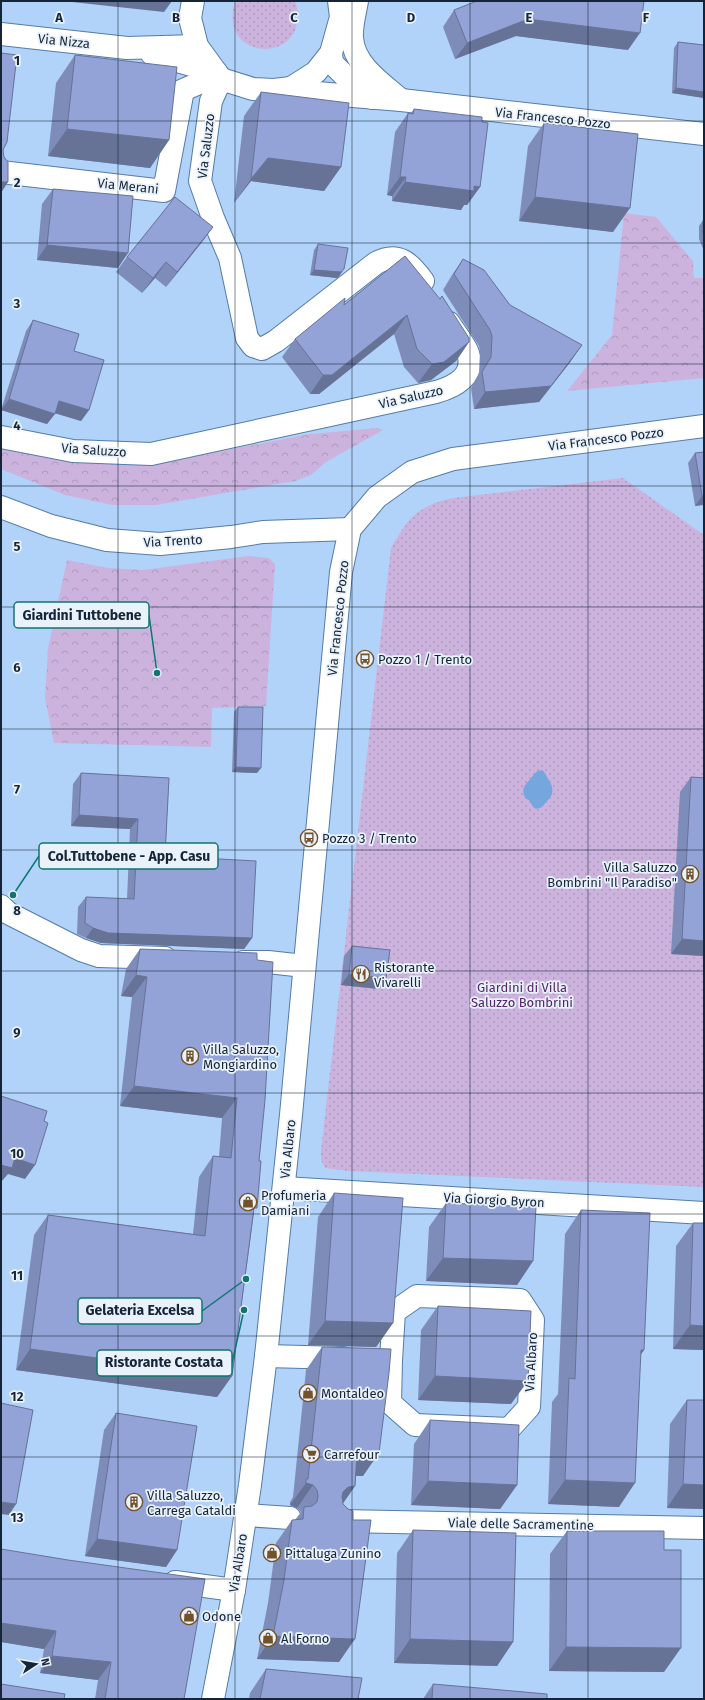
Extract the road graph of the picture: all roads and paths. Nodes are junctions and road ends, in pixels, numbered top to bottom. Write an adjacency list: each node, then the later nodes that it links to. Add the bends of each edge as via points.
1 (193, 1): 5 (street, via 190,18)
2 (357, 1): 11 (street, via 352,38 358,59)
3 (345, 6): 7 (street)
4 (1, 34): 6 (street, Via Nizza)
5 (197, 46): 6 (street, Via Nizza); 8 (street)
6 (127, 48): 8 (street, Via Nizza)
7 (331, 53): 9 (street, via 316,72); 10 (street, via 332,63 355,86)
8 (218, 75): 9 (street, Via Nizza, via 253,90); 13 (street, Via Merani, via 183,90 164,190); 15 (street, Via Saluzzo, via 211,101 200,181 230,258 247,338 253,346 262,349 276,341 386,257 398,259 411,266 437,303 468,353 470,362 463,379 448,389 151,454 73,451)
9 (291, 88): 10 (street, Via Francesco Pozzo)
10 (372, 98): 11 (street, Via Francesco Pozzo)
11 (401, 100): 12 (street, Via Francesco Pozzo)
12 (704, 134)
13 (1, 172)
14 (704, 426): 17 (street, Via Francesco Pozzo, via 453,459 412,472 378,497)
15 (1, 437)
16 (1, 507): 17 (street, Via Trento, via 51,526 114,541 160,544 263,532)
17 (350, 530): 21 (street, Via Francesco Pozzo, via 340,572)
18 (1, 906): 19 (street, via 8,913 81,950 99,956)
19 (181, 959)
20 (227, 961): 21 (street)
21 (304, 966): 22 (street, Via Albaro)
22 (284, 1188): 23 (street, Via Giorgio Byron); 24 (street, Via Albaro)
23 (704, 1213)
24 (266, 1356): 25 (street); 26 (street, Via Albaro)
25 (391, 1360): 25 (street, Via Albaro, via 394,1312 417,1296 520,1300 533,1320 529,1407 509,1429 415,1425 390,1403)
26 (245, 1515): 27 (street); 31 (street, Via Albaro)
27 (290, 1518)
28 (338, 1521): 29 (street, Viale delle Sacramentine)
29 (704, 1528)
30 (153, 1579): 31 (street)
31 (234, 1590): 32 (street, Via Albaro)
32 (213, 1699)

